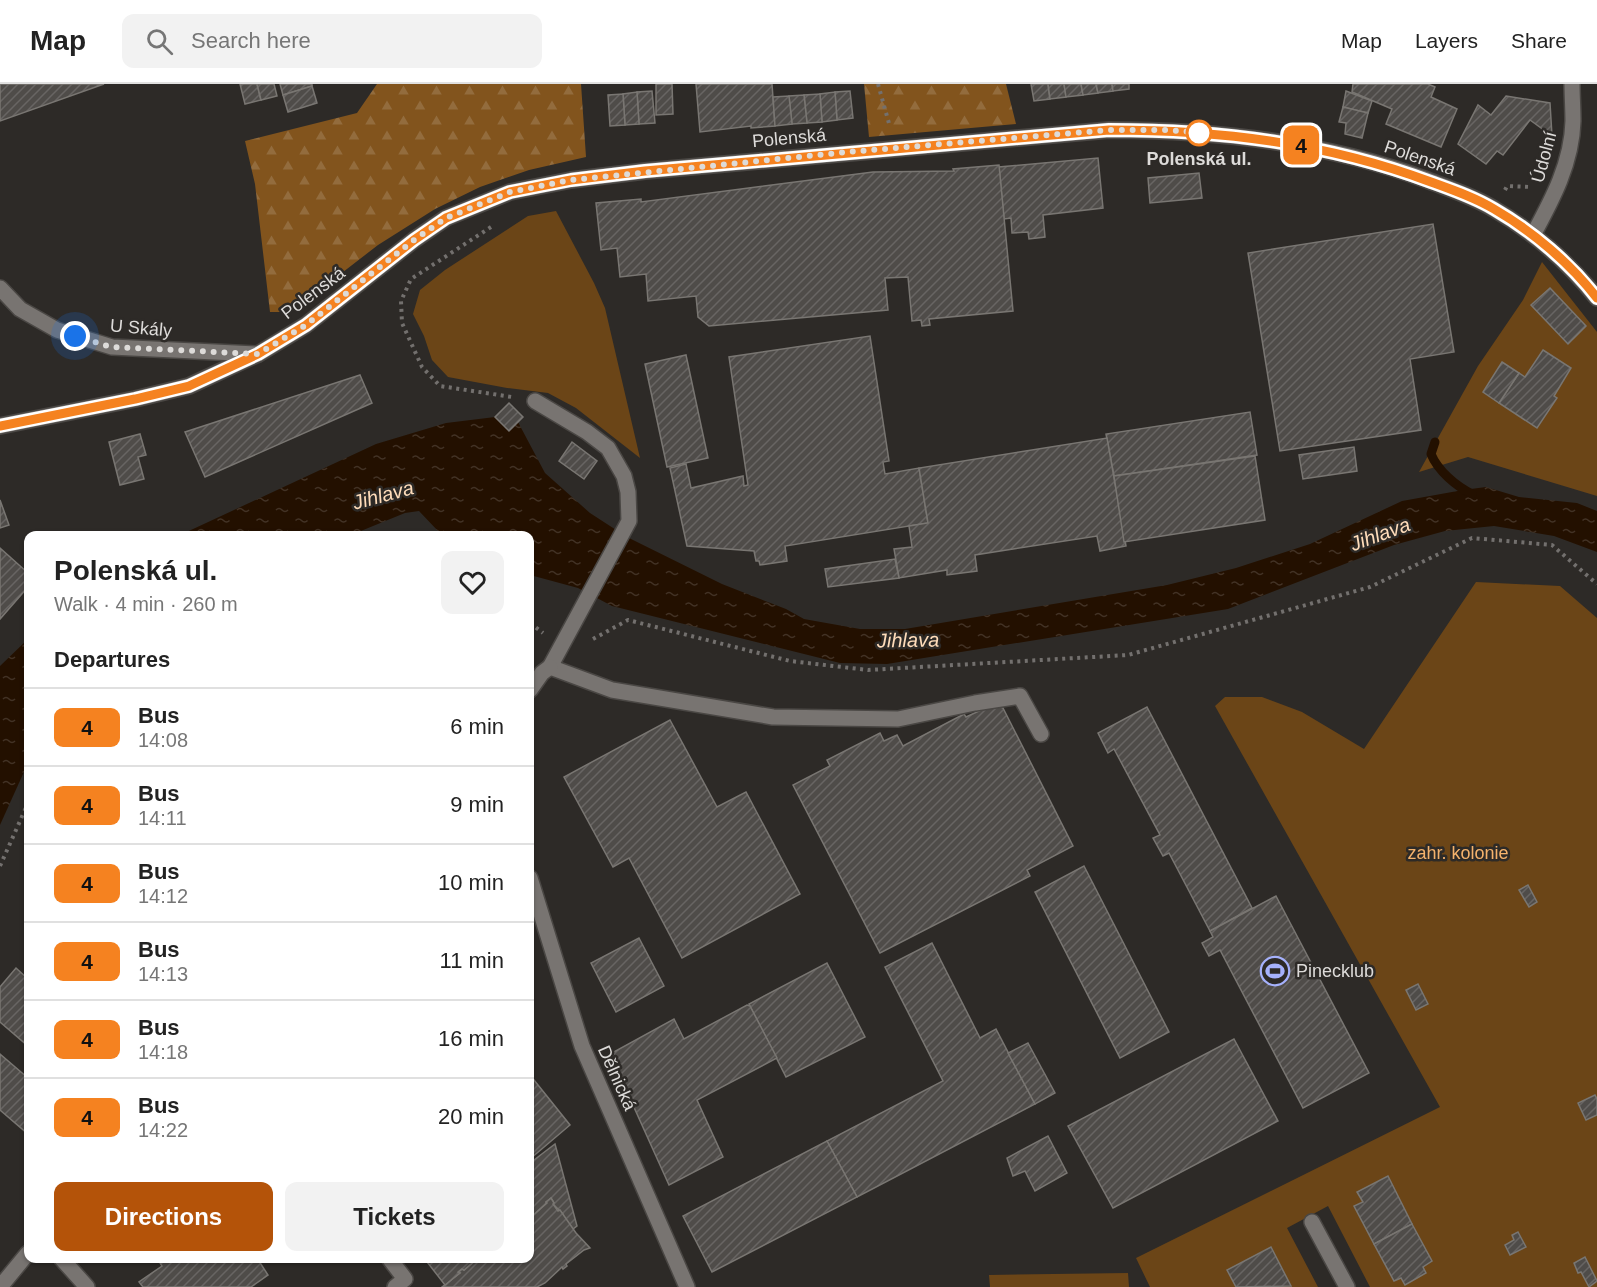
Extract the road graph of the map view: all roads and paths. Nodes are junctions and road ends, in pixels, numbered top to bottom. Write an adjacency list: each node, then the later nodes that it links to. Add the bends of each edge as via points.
1 (878, 84): 3 (path)
2 (1572, 84): 4 (street, Údolní, via 1571,142)
3 (889, 119)
4 (1559, 187): 5 (path, via 1507,186); 7 (street, Údolní)
5 (1494, 208): 7 (street, Polenská); 10 (street, Polenská, via 1389,166 1294,144 1168,130 1109,130 571,180 510,192 446,218 306,325)
6 (496, 224): 11 (path, via 411,279 400,301 402,322 422,367 440,386)
7 (1533, 235): 9 (street, Polenská)
8 (0, 288): 10 (street, U Skály, via 20,309 57,330 111,347)
9 (1597, 298)
10 (258, 354): 12 (street, Polenská, via 189,386)
11 (535, 401): 14 (street, via 608,448 628,492 629,521)
12 (0, 426)
13 (1597, 584): 14 (path, via 1552,545 1472,538 1370,587 1128,655 868,670 790,661 628,620 591,640)
14 (564, 642): 15 (street)
15 (550, 667): 16 (street); 17 (street, via 612,690 773,717 898,719 1020,696)
16 (534, 684)
17 (1041, 734)
18 (24, 812): 19 (path)
19 (0, 866)
20 (534, 891): 28 (street, Dělnická, via 582,1046)
21 (1312, 1222): 29 (street)
22 (24, 1258): 25 (street)
23 (65, 1263): 26 (street)
24 (393, 1263): 27 (street, via 405,1279)
25 (0, 1287)
26 (87, 1287)
27 (395, 1287)
28 (687, 1287)
29 (1347, 1287)

